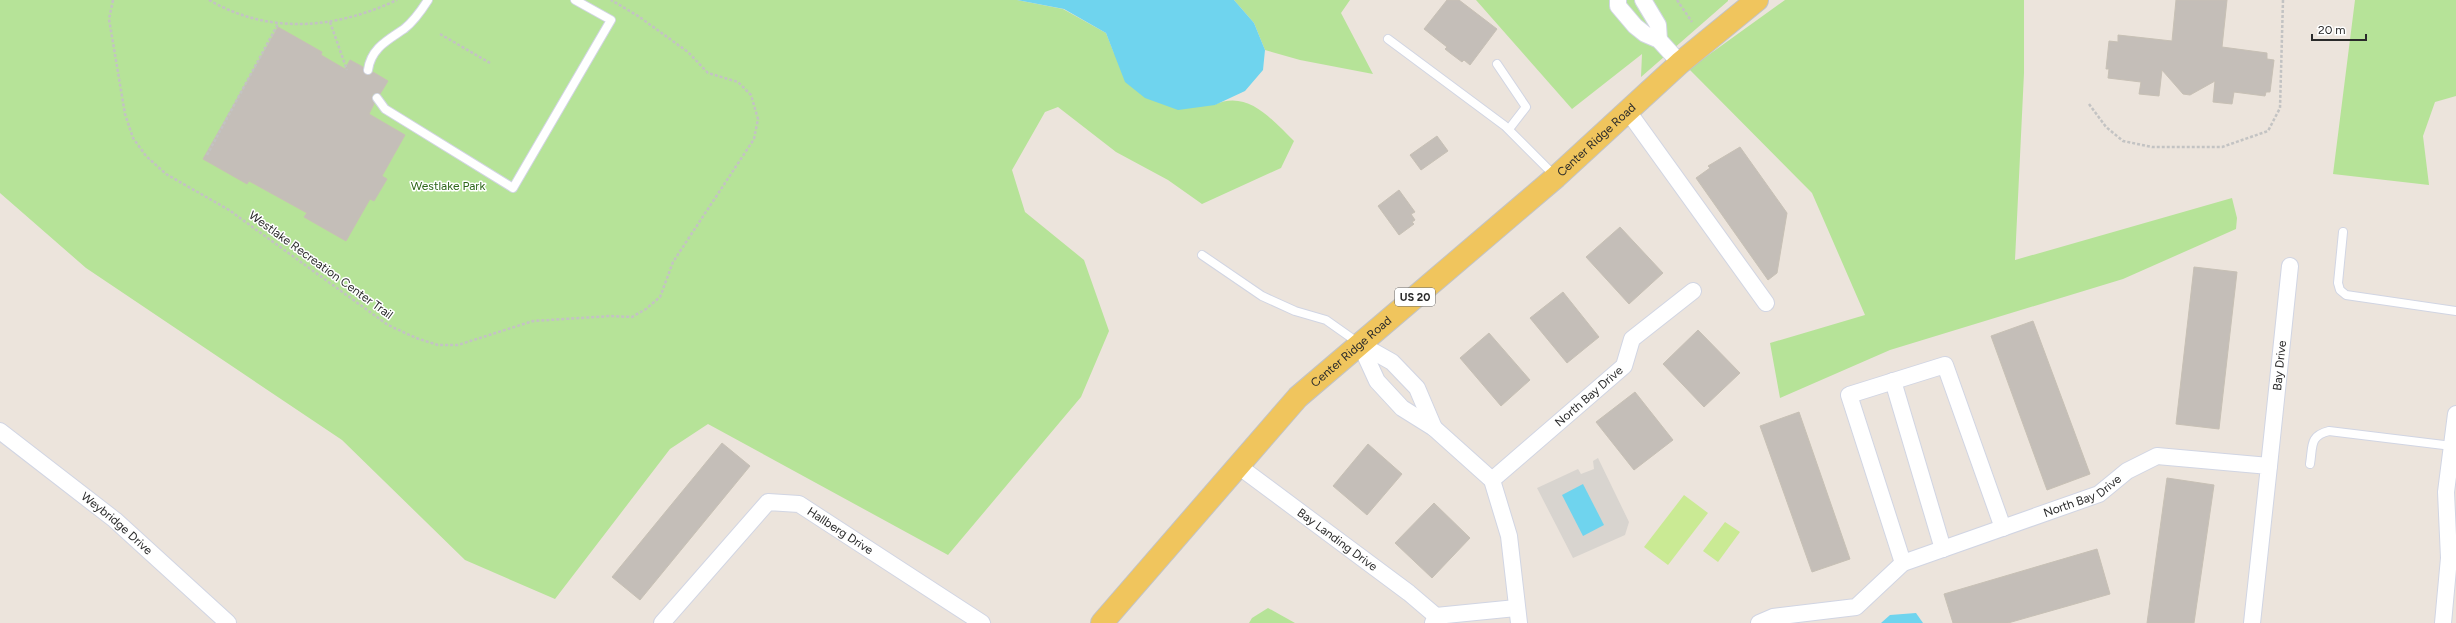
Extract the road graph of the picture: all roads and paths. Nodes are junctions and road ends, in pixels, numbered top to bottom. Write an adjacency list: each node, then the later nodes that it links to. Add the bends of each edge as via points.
1 (113, 0): 6 (path, Westlake Recreation Center Trail, via 110,19 125,114 133,138 146,156 166,174 229,210 388,325 438,345 458,345 532,321 632,316 646,309 660,297 673,262 754,139 758,119 751,95 738,82 708,73 688,52)
2 (209, 0): 14 (path, via 244,16)
3 (397, 0): 12 (path)
4 (428, 0): 22 (lane, via 419,15 377,48)
5 (575, 0): 23 (lane, via 611,20 513,188 390,112)
6 (611, 0)
7 (1618, 0): 17 (street, via 1618,6 1635,26)
8 (1643, 0): 17 (street, via 1658,25)
9 (1677, 0): 13 (path)
10 (1757, 0): 19 (main road, Center Ridge Road / US 20)
11 (2283, 0): 24 (path, via 2280,108 2268,131 2222,147 2152,147 2123,141 2106,127)
12 (330, 22): 14 (path); 21 (path)
13 (1692, 22)
14 (278, 24): 27 (path)
15 (440, 34): 18 (path)
16 (1388, 39): 26 (lane)
17 (1659, 40): 19 (street)
18 (490, 63)
19 (1680, 63): 25 (main road, Center Ridge Road / US 20)
20 (1497, 64): 26 (lane, via 1526,107)
21 (348, 70)
22 (368, 70)
23 (378, 98)
24 (2089, 104)
25 (1627, 110): 28 (main road, Center Ridge Road / US 20); 33 (street)
26 (1508, 129): 28 (lane)
27 (207, 155)
28 (1556, 177): 35 (main road, Center Ridge Road / US 20)
29 (2343, 232): 34 (lane, via 2338,283 2340,290 2346,295)
30 (1202, 255): 35 (lane, via 1262,296 1295,311 1326,320)
31 (2290, 266): 43 (street, Bay Drive)
32 (1693, 291): 44 (street, North Bay Drive, via 1632,339 1624,366)
33 (1766, 303)
34 (2456, 311)
35 (1360, 344): 38 (street, via 1377,381 1402,408); 38 (street, via 1392,362 1417,388); 41 (main road, Center Ridge Road / US 20, via 1298,397)
36 (1893, 381): 45 (street, via 1945,365); 47 (street); 48 (street, via 1849,395)
37 (2456, 414): 40 (street)
38 (1434, 428): 44 (street)
39 (0, 431): 52 (street, Weybridge Drive, via 115,520)
40 (2452, 446): 42 (lane, via 2329,431 2314,438); 46 (street, via 2446,492)
41 (1237, 464): 51 (street, Bay Landing Drive, via 1409,593); 55 (main road, Center Ridge Road / US 20)
42 (2310, 464)
43 (2269, 466): 45 (street, North Bay Drive, via 2157,456 2127,471 2099,494); 57 (street)
44 (1492, 480): 49 (street, Bay Landing Drive, via 1509,536)
45 (2003, 528): 47 (street, North Bay Drive)
46 (2452, 536): 58 (street)
47 (1943, 549): 48 (street, North Bay Drive)
48 (1903, 563): 50 (street, North Bay Drive, via 1856,607)
49 (1517, 615): 51 (street, Bay Landing Drive)
50 (1807, 618): 56 (street, North Bay Drive, via 1773,617)
51 (1434, 620)
52 (228, 623)
53 (662, 623): 54 (street, Hallberg Drive, via 768,502 799,504)
54 (982, 623)
55 (1102, 623)
56 (1759, 623)
57 (2252, 623)
58 (2443, 623)

